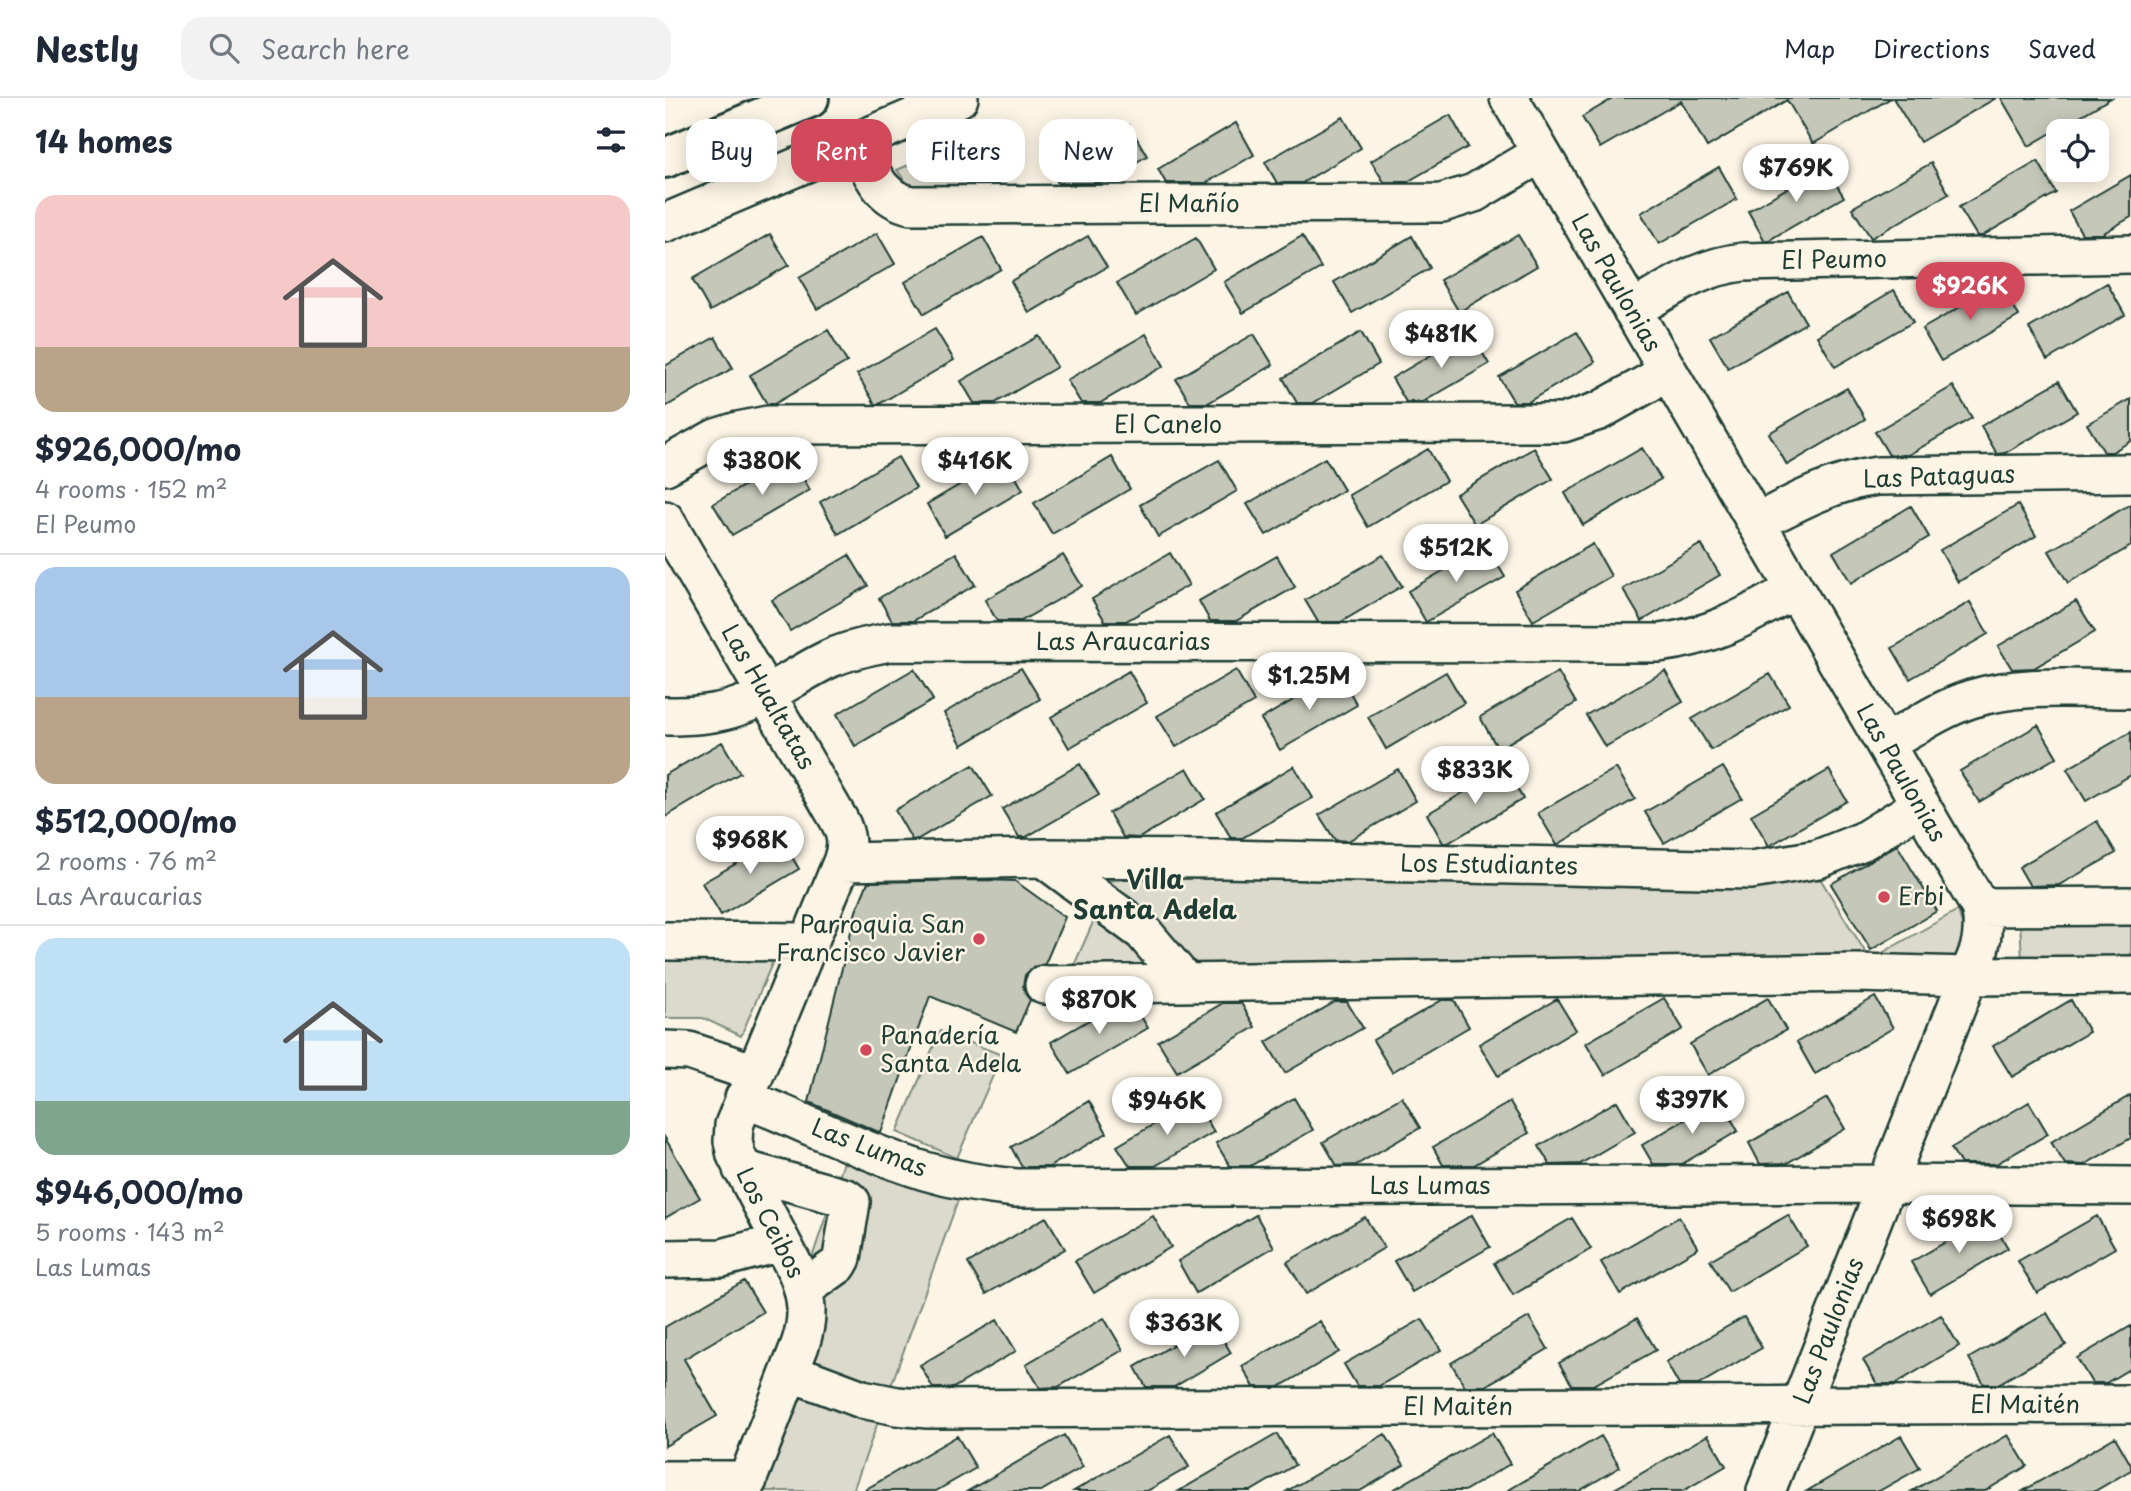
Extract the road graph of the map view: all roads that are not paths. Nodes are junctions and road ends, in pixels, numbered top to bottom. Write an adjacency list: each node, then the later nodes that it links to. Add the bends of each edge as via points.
1 (809, 98): 6 (main road)
2 (959, 98): 4 (street)
3 (1509, 98): 5 (street, Las Paulonias)
4 (892, 127)
5 (1541, 153): 8 (street, El Mañío, via 1474,193 1442,203 911,205 893,199); 11 (street, Las Paulonias)
6 (665, 158)
7 (791, 170): 9 (street)
8 (877, 182)
9 (665, 223)
10 (2131, 254): 11 (street, El Peumo, via 1723,264)
11 (1632, 310): 12 (street, Las Paulonias)
12 (1668, 372): 13 (street, El Canelo, via 1599,411 1563,423 768,425 716,438); 16 (street, Las Paulonias)
13 (665, 466)
14 (2131, 473): 16 (street, Las Pataguas, via 1877,475 1828,487)
15 (665, 520): 19 (street, Las Hualtatas)
16 (1756, 523): 17 (street, Las Paulonias)
17 (1795, 589): 19 (street, Las Araucarias, via 1718,629 1659,643 910,641 878,644 831,658); 21 (street, Las Paulonias)
18 (2131, 689): 21 (street, via 1990,694 1968,700)
19 (765, 693): 20 (street, Las Araucarias, via 717,713); 24 (street, Las Hualtatas, via 844,830)
20 (665, 716)
21 (1885, 744): 22 (street, Las Paulonias)
22 (1920, 805): 23 (street, Los Estudiantes, via 1863,841 1818,859 1751,870); 26 (street, Las Paulonias)
23 (1043, 858): 24 (street, Los Estudiantes); 31 (street, via 1143,932)
24 (842, 862): 28 (street, Las Hualtatas)
25 (2131, 906): 26 (street)
26 (1980, 907): 30 (street, Las Paulonias, via 1982,939)
27 (665, 941): 28 (street)
28 (809, 942): 34 (street, Las Hualtatas)
29 (2131, 975): 30 (street)
30 (1968, 976): 31 (street, via 1856,973); 36 (street, Las Paulonias)
31 (1186, 983): 32 (street)
32 (1044, 985)
33 (665, 1050): 34 (street, Las Lumas, via 689,1051)
34 (750, 1085): 35 (street, Los Ceibos, via 734,1125 733,1141); 36 (street, Las Lumas, via 887,1157 965,1181 1016,1188)
35 (742, 1169): 38 (street, Los Ceibos); 40 (street, via 851,1202 842,1258)
36 (1887, 1184): 37 (street, Las Lumas); 43 (street, Las Paulonias)
37 (2131, 1186)
38 (781, 1242): 39 (street, via 722,1258); 40 (street, Los Ceibos)
39 (665, 1259)
40 (804, 1289): 41 (street, Los Ceibos, via 806,1327)
41 (790, 1372): 43 (street, El Maitén, via 862,1399 928,1409); 45 (street, Los Ceibos)
42 (2131, 1404): 43 (street, El Maitén)
43 (1800, 1405): 46 (street, Las Paulonias)
44 (665, 1480): 45 (street)
45 (745, 1485)
46 (1766, 1491)

